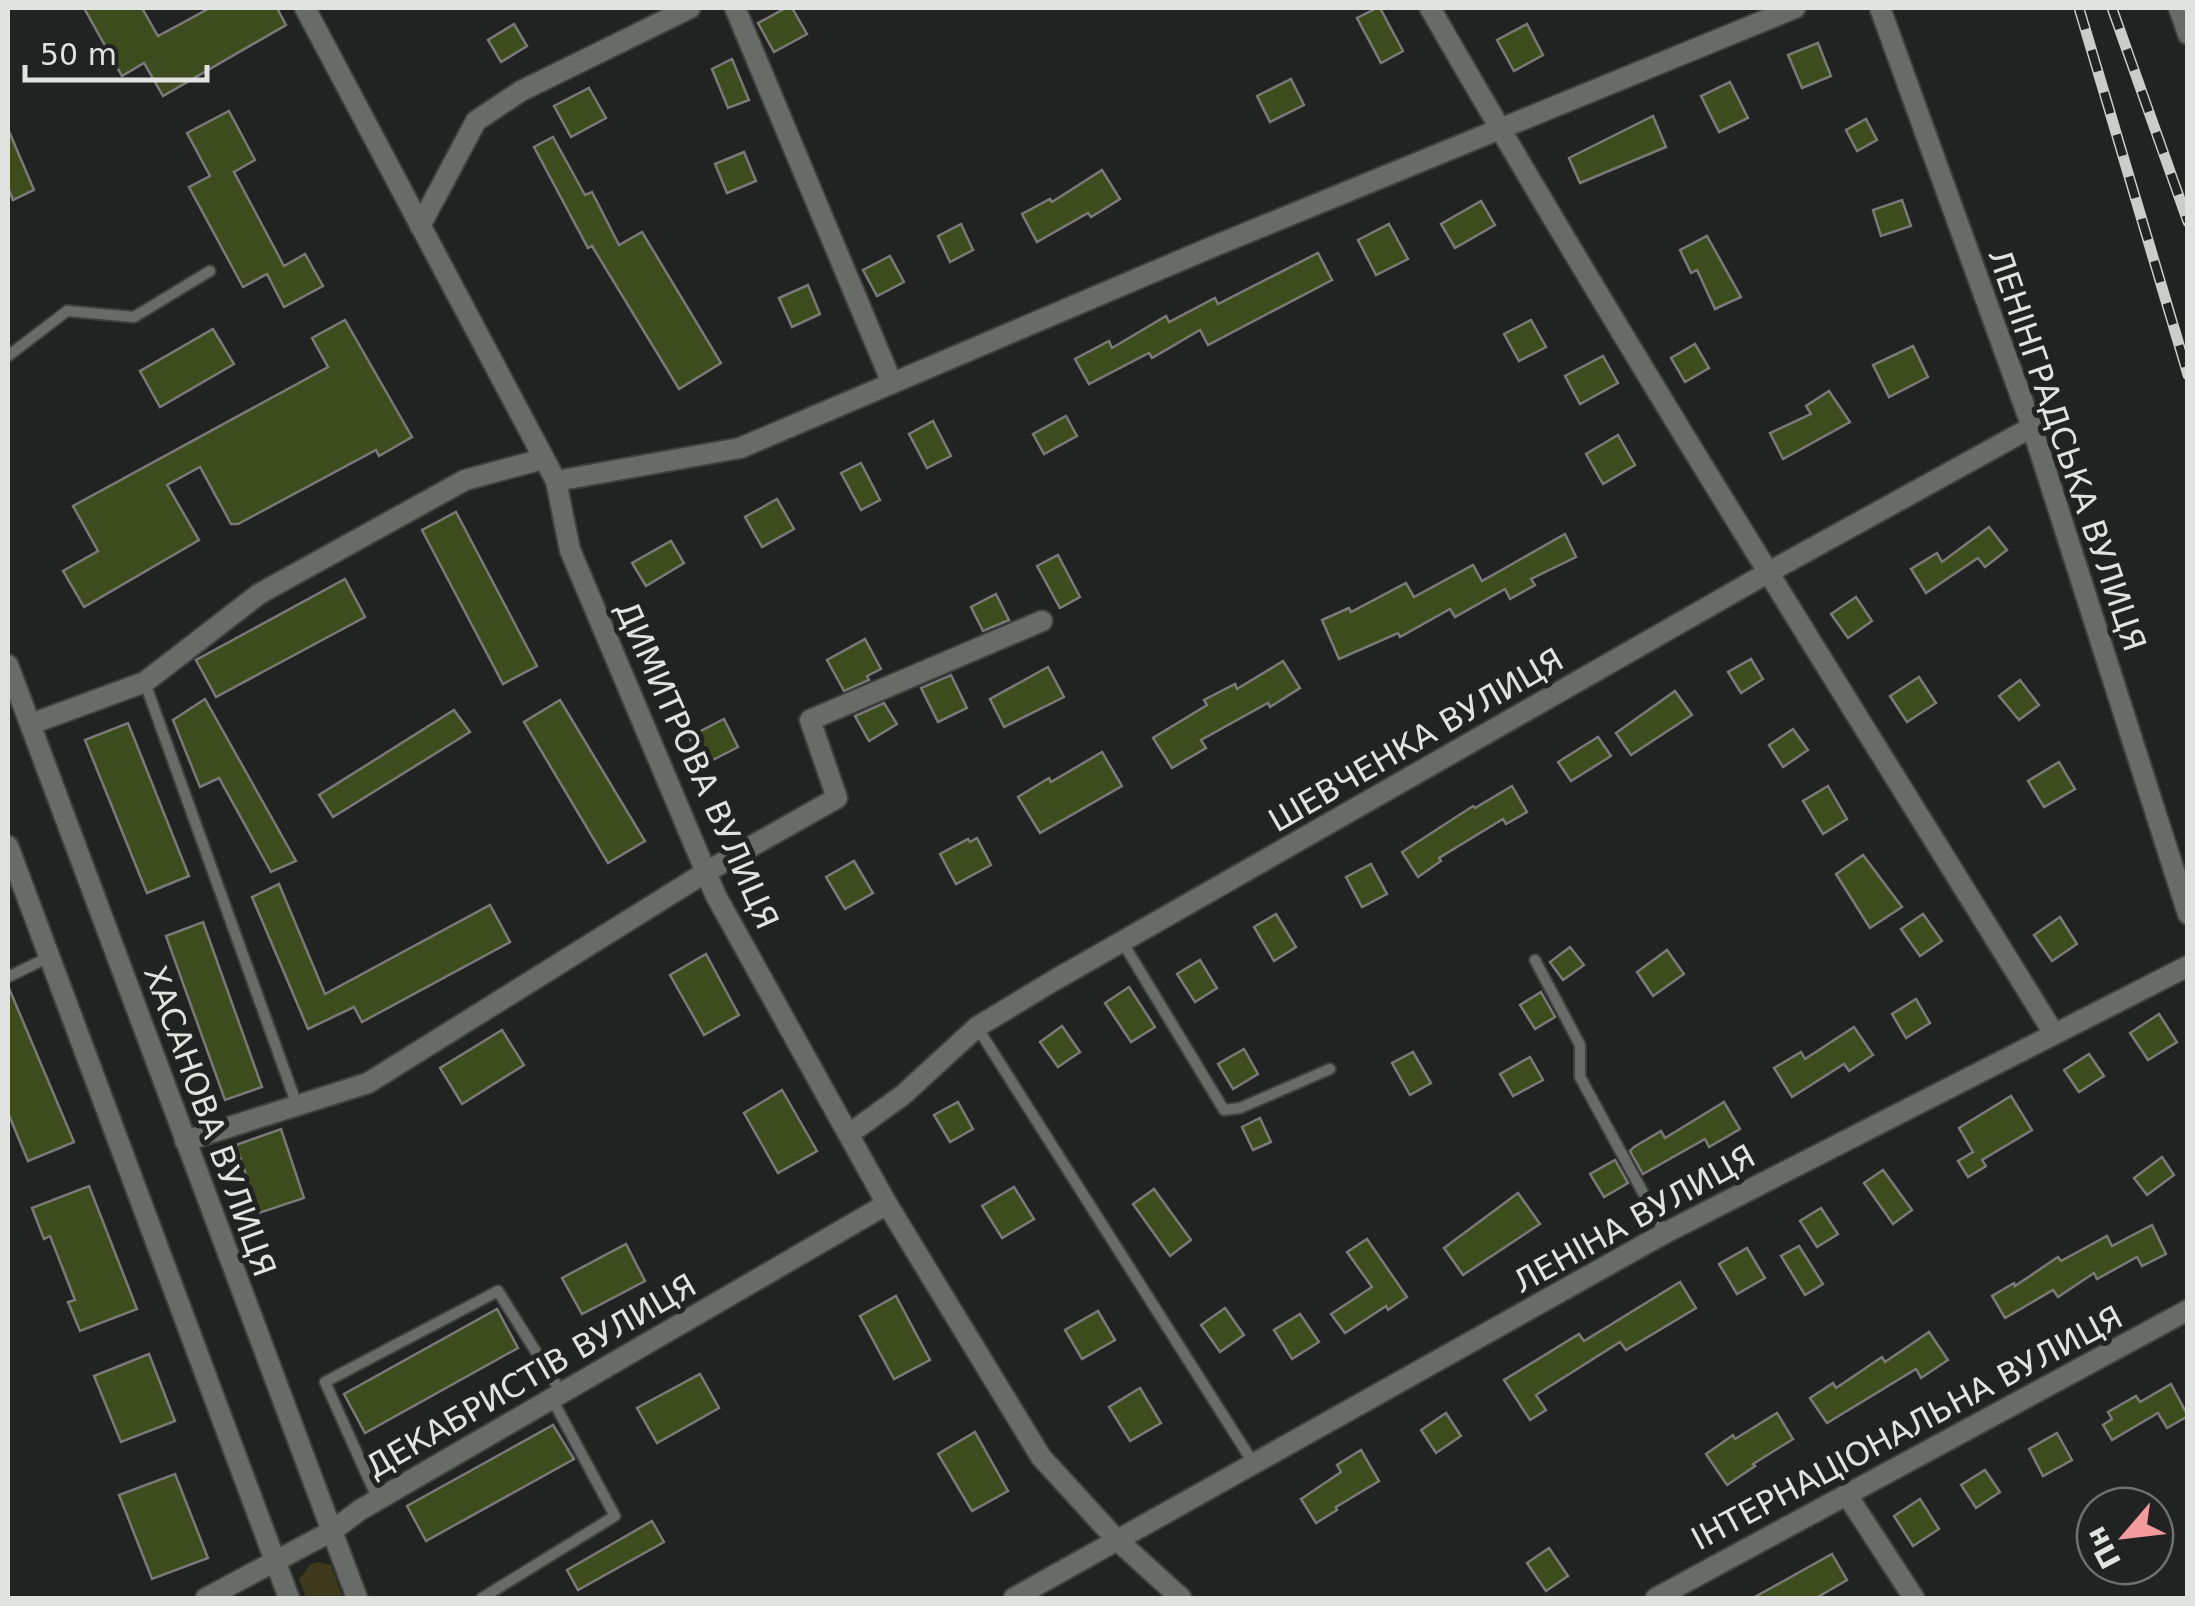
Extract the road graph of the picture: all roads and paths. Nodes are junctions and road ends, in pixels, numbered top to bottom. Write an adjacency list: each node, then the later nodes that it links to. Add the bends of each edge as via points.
1 (305, 8): 10 (street, ДИМИТРОВА ВУЛИЦЯ)
2 (690, 8): 10 (street, via 520,90 476,121)
3 (735, 8): 13 (street)
4 (1430, 8): 9 (street)
5 (1795, 8): 9 (street)
6 (1880, 8): 14 (street, ЛЕНІНГРАДСЬКА ВУЛИЦЯ)
7 (2179, 8): 8 (street)
8 (2188, 34)
9 (1498, 127): 13 (street); 17 (street)
10 (420, 226): 15 (street, ДИМИТРОВА ВУЛИЦЯ)
11 (210, 271): 12 (lane, via 134,317 67,311)
12 (8, 356)
13 (892, 383): 16 (street, via 740,448)
14 (2032, 427): 17 (street, ШЕВЧЕНКА ВУЛИЦЯ); 24 (street, ЛЕНІНГРАДСЬКА ВУЛИЦЯ)
15 (543, 458): 16 (street, ДИМИТРОВА ВУЛИЦЯ); 20 (street, via 465,480 259,594)
16 (556, 481): 23 (street, ДИМИТРОВА ВУЛИЦЯ, via 570,550)
17 (1769, 572): 25 (street, ШЕВЧЕНКА ВУЛИЦЯ); 31 (street)
18 (1042, 622): 23 (street, via 810,720 837,798)
19 (8, 665): 21 (street, ХАСАНОВА ВУЛИЦЯ)
20 (144, 682): 21 (street); 33 (lane)
21 (31, 724): 35 (street, ХАСАНОВА ВУЛИЦЯ)
22 (8, 846): 26 (street)
23 (706, 872): 33 (street, via 368,1083); 34 (street, ДИМИТРОВА ВУЛИЦЯ)
24 (2188, 914)
25 (1123, 943): 30 (street, ШЕВЧЕНКА ВУЛИЦЯ); 32 (lane, via 1224,1110)
26 (49, 958): 29 (lane); 45 (street)
27 (1535, 960): 37 (lane, via 1580,1045 1580,1077)
28 (2188, 966): 31 (street, ЛЕНІНА ВУЛИЦЯ)
29 (8, 976)
30 (977, 1028): 34 (street, ШЕВЧЕНКА ВУЛИЦЯ); 40 (lane)
31 (2053, 1032): 37 (street, ЛЕНІНА ВУЛИЦЯ)
32 (1330, 1069)
33 (297, 1106): 35 (street)
34 (848, 1134): 36 (street, ДИМИТРОВА ВУЛИЦЯ)
35 (185, 1141): 43 (street, ХАСАНОВА ВУЛИЦЯ)
36 (887, 1204): 39 (street, ДЕКАБРИСТІВ ВУЛИЦЯ); 44 (street, ДИМИТРОВА ВУЛИЦЯ, via 1041,1457)
37 (1665, 1233): 40 (street, ЛЕНІНА ВУЛИЦЯ)
38 (2188, 1310): 41 (street, ІНТЕРНАЦІОНАЛЬНА ВУЛИЦЯ)
39 (556, 1395): 42 (street, ДЕКАБРИСТІВ ВУЛИЦЯ); 42 (lane, via 498,1291 325,1382); 49 (lane, via 615,1516)
40 (1254, 1465): 44 (street, ЛЕНІНА ВУЛИЦЯ)
41 (1847, 1494): 52 (street, ІНТЕРНАЦІОНАЛЬНА ВУЛИЦЯ); 53 (street)
42 (378, 1500): 43 (street, ДЕКАБРИСТІВ ВУЛИЦЯ)
43 (332, 1531): 45 (street, ДЕКАБРИСТІВ ВУЛИЦЯ); 48 (street, ХАСАНОВА ВУЛИЦЯ)
44 (1116, 1538): 50 (street, ЛЕНІНА ВУЛИЦЯ); 51 (street, ДИМИТРОВА ВУЛИЦЯ)
45 (275, 1561): 46 (street, ДЕКАБРИСТІВ ВУЛИЦЯ); 47 (street)
46 (206, 1598)
47 (289, 1598)
48 (357, 1598)
49 (482, 1598)
50 (1014, 1598)
51 (1181, 1598)
52 (1656, 1598)
53 (1914, 1598)

